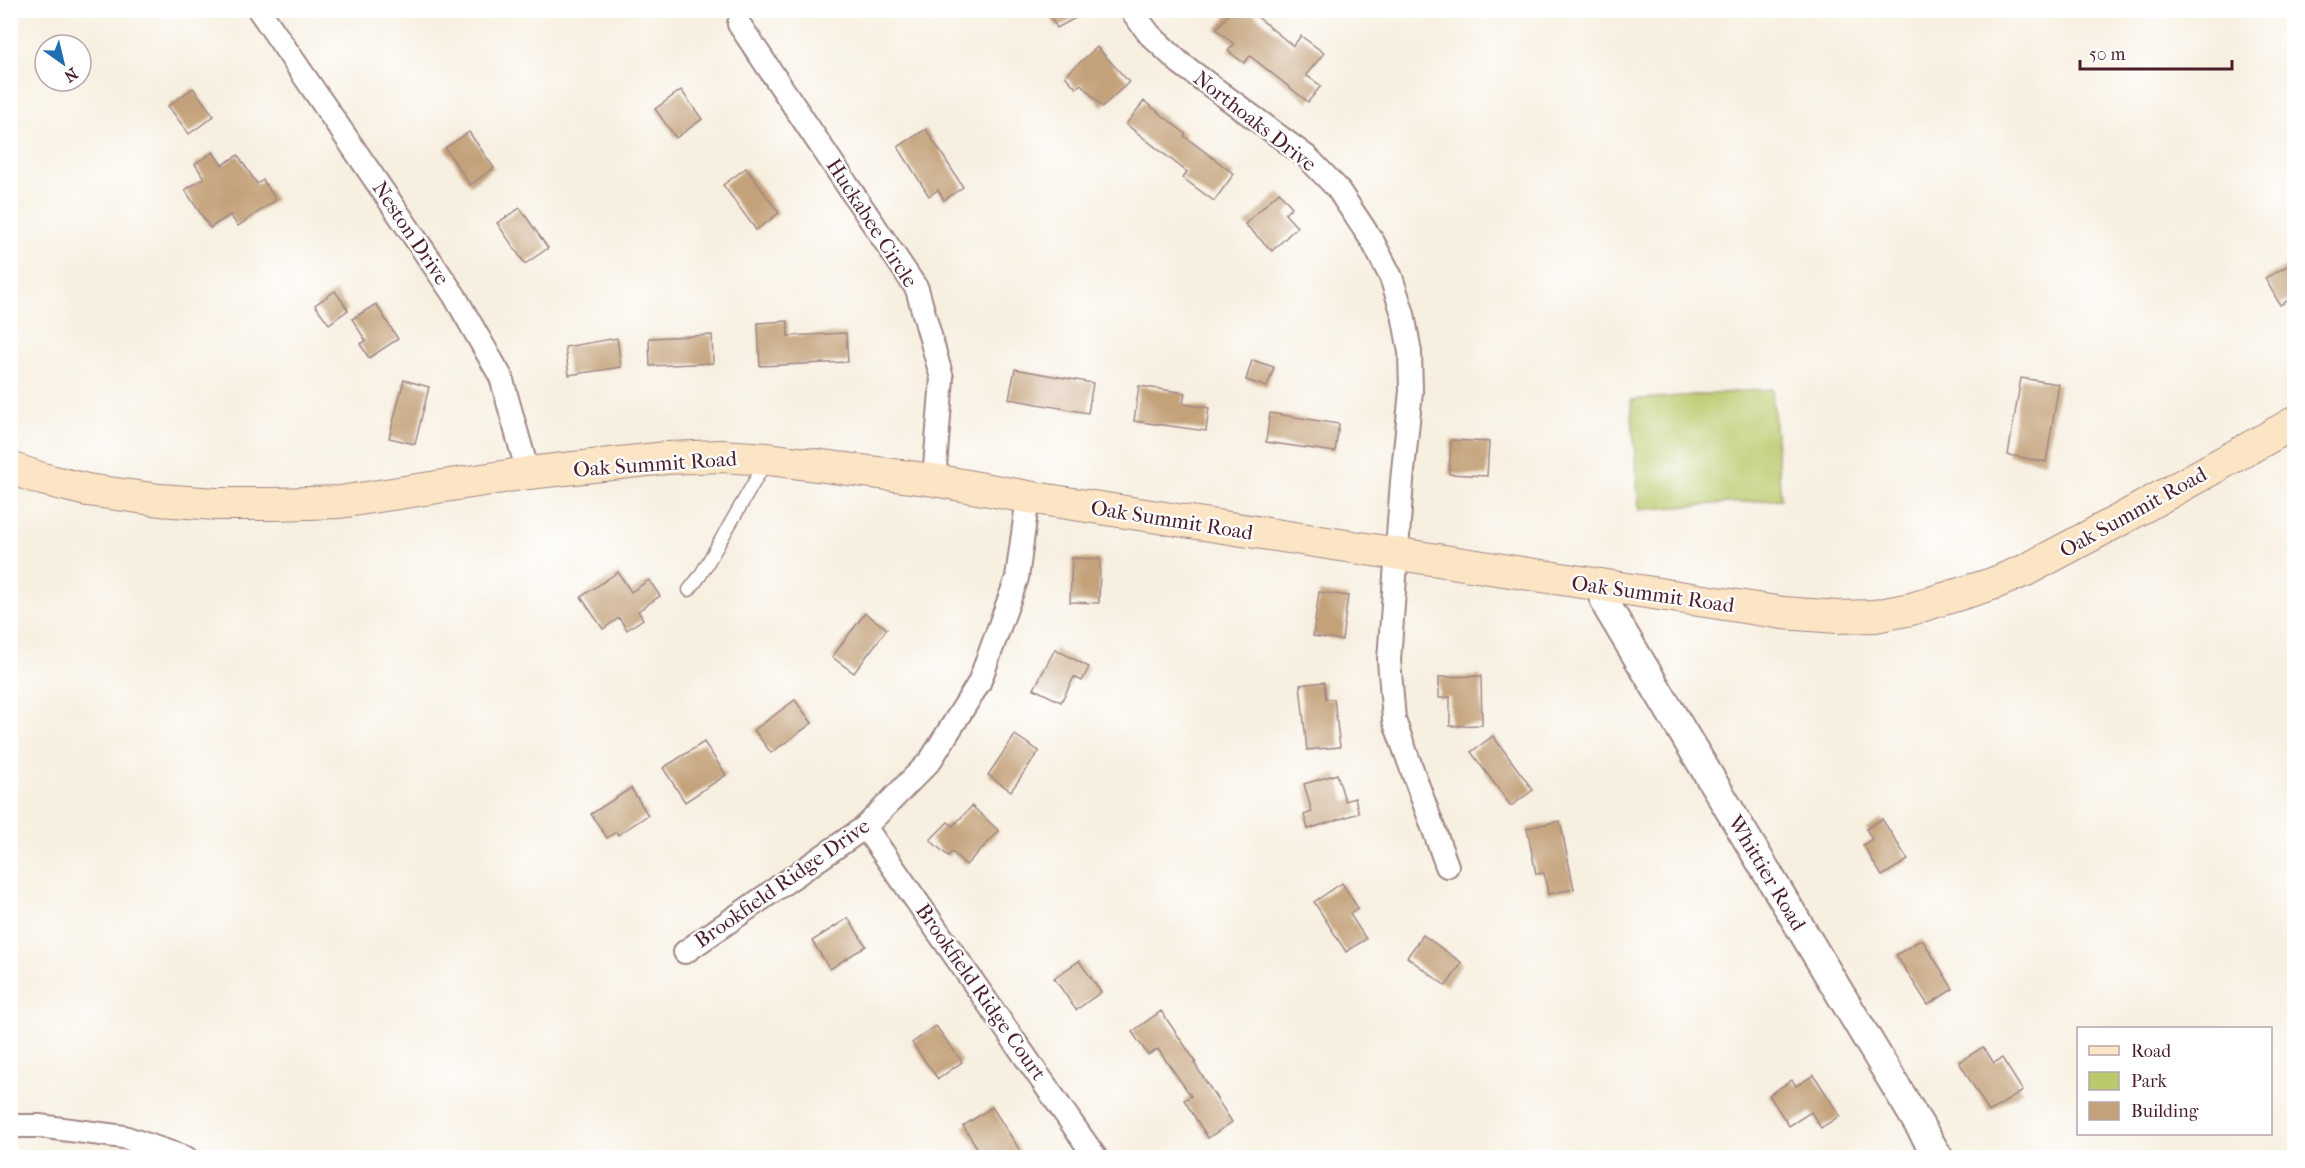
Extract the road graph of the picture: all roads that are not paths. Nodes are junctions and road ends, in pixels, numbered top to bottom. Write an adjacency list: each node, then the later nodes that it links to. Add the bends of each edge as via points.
1 (259, 10): 7 (street, Neston Drive, via 454,296 489,356 501,377)
2 (1131, 10): 10 (street, Northoaks Drive, via 1150,35 1180,63 1307,157 1337,189 1374,242 1391,277 1410,352 1411,391)
3 (739, 24): 8 (street, Huckabee Circle, via 917,289 942,378)
4 (2295, 423): 11 (main road, Oak Summit Road, via 2026,570 1911,609 1875,616 1783,613)
5 (768, 459): 7 (main road, Oak Summit Road, via 666,458); 8 (main road, Oak Summit Road); 12 (lane)
6 (10, 468): 7 (main road, Oak Summit Road, via 87,489 216,504 340,502)
7 (528, 473)
8 (934, 480): 9 (main road, Oak Summit Road)
9 (1028, 497): 10 (main road, Oak Summit Road); 13 (street, Brookfield Ridge Drive, via 1017,578 979,682 930,761)
10 (1398, 555): 11 (main road, Oak Summit Road); 14 (street, Northoaks Drive, via 1389,660 1394,720)
11 (1599, 586): 19 (street, Whittier Road, via 1608,608)
12 (689, 590)
13 (865, 827): 15 (street, Brookfield Ridge Drive); 18 (street, Brookfield Ridge Court)
14 (1447, 866)
15 (685, 952)
16 (10, 1126): 17 (street, via 124,1137)
17 (186, 1158)
18 (1096, 1158)
19 (1939, 1158)

